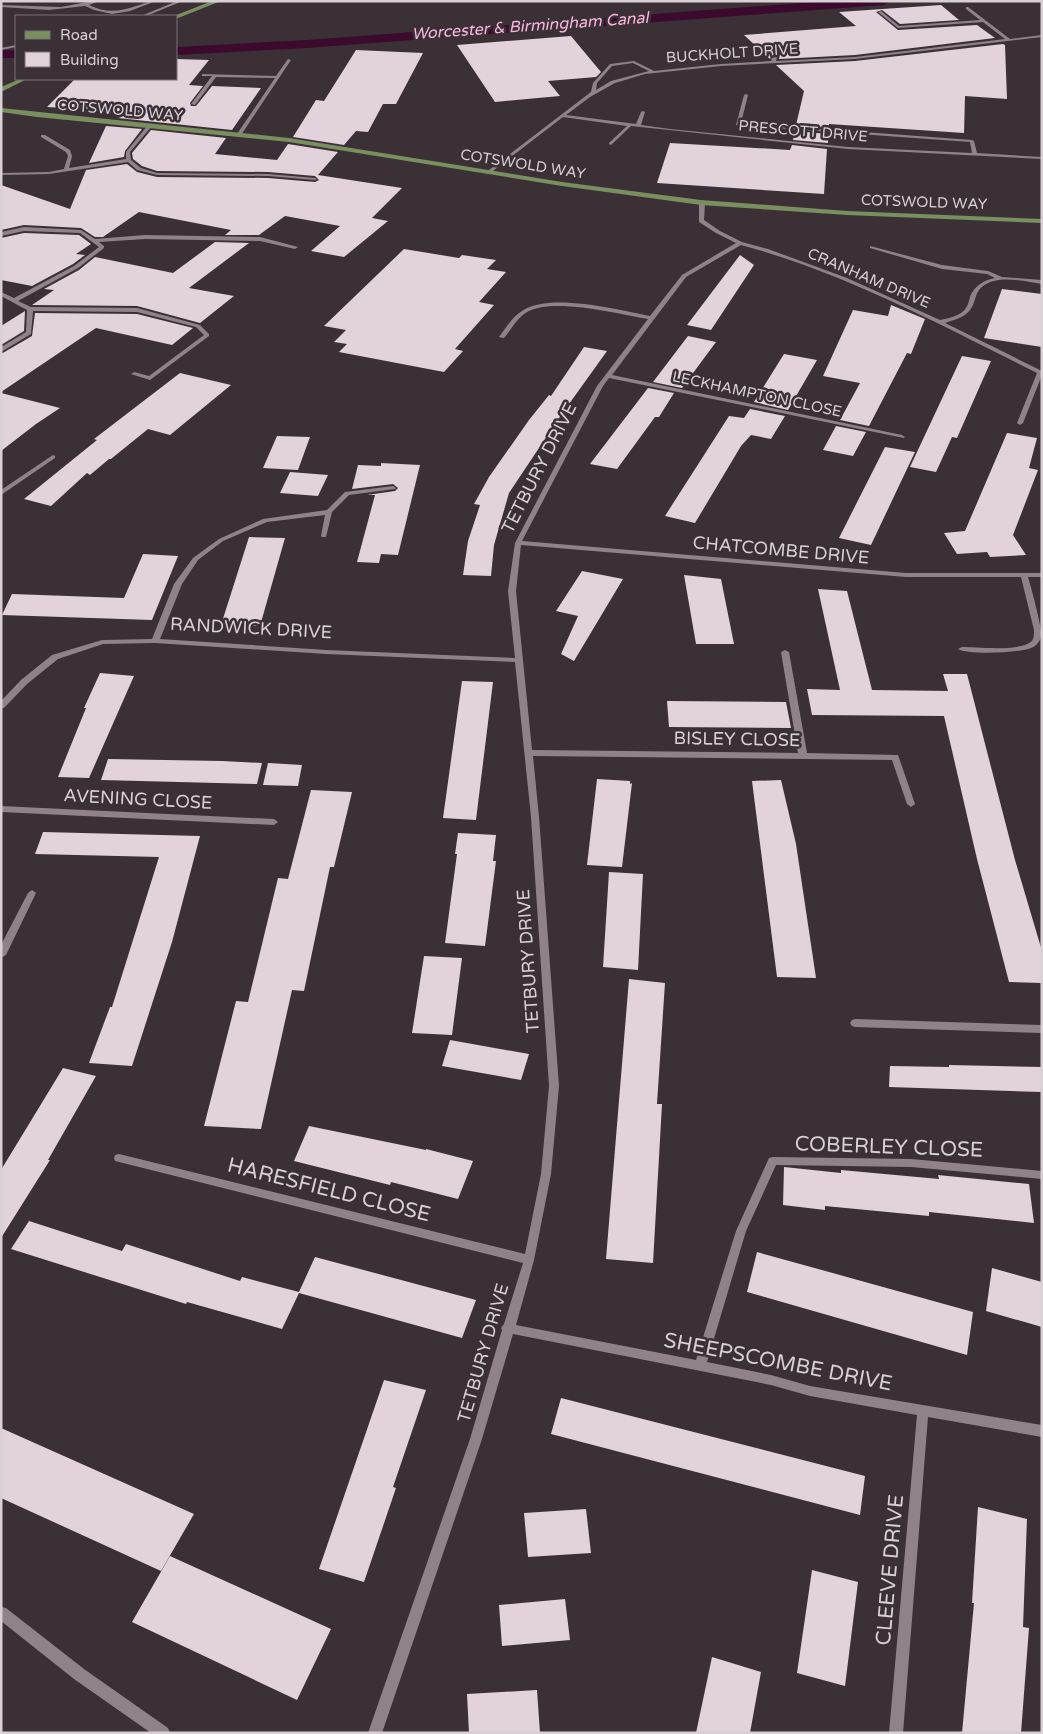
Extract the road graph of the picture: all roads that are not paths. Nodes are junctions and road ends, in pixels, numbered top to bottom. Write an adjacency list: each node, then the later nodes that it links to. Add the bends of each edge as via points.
1 (40, 1): 9 (street)
2 (97, 1): 7 (street)
3 (154, 1): 7 (street, via 116,13)
4 (181, 1): 11 (street)
5 (218, 1): 12 (main road)
6 (2, 3): 9 (street)
7 (87, 5): 9 (street)
8 (967, 8): 13 (street)
9 (43, 9)
10 (880, 12): 13 (street, via 898,27)
11 (146, 15)
12 (178, 17)
13 (984, 21): 15 (street)
14 (1042, 36): 15 (street, BUCKHOLT DRIVE)
15 (1008, 39): 20 (street, BUCKHOLT DRIVE, via 855,58)
16 (15, 46): 18 (street)
17 (778, 47): 20 (street)
18 (1, 49)
19 (289, 60): 24 (street)
20 (774, 62): 21 (street, BUCKHOLT DRIVE)
21 (652, 72): 27 (street, BUCKHOLT DRIVE, via 613,82); 27 (street, via 634,62 611,64 595,83)
22 (204, 75): 23 (street)
23 (215, 75): 24 (street); 29 (street)
24 (278, 77): 36 (street)
25 (22, 80): 26 (main road)
26 (1, 90)
27 (593, 94): 32 (street, BUCKHOLT DRIVE)
28 (746, 95): 39 (street, via 738,124 972,141)
29 (193, 104)
30 (1, 110): 34 (main road, COTSWOLD WAY)
31 (643, 112): 35 (street)
32 (564, 116): 33 (street, PRESCOTT DRIVE); 43 (street, BUCKHOLT DRIVE)
33 (630, 125): 35 (street, PRESCOTT DRIVE); 38 (street)
34 (150, 126): 36 (main road, COTSWOLD WAY); 41 (street, via 128,152)
35 (638, 126): 39 (street, PRESCOTT DRIVE, via 848,148)
36 (239, 134): 43 (main road, COTSWOLD WAY, via 339,147)
37 (43, 136): 42 (street, via 68,152)
38 (611, 144)
39 (975, 154): 40 (street, PRESCOTT DRIVE)
40 (1042, 158)
41 (129, 160): 42 (street); 45 (street, via 139,169 157,174 268,175)
42 (66, 170): 44 (street)
43 (487, 173): 46 (main road, COTSWOLD WAY)
44 (1, 174)
45 (315, 179)
46 (702, 203): 47 (main road, COTSWOLD WAY); 50 (street, CRANHAM DRIVE, via 701,221)
47 (1042, 221)
48 (1, 234): 49 (street, via 24,229 81,232)
49 (93, 241): 51 (street, via 145,237 260,239); 56 (street, via 102,247 76,267)
50 (740, 243): 58 (street, TETBURY DRIVE, via 684,276); 59 (street, CRANHAM DRIVE, via 845,279)
51 (295, 247)
52 (872, 248): 53 (street, via 934,265 988,273)
53 (1001, 279): 54 (street); 59 (street, via 978,286 969,309)
54 (1042, 282)
55 (1, 294): 56 (street)
56 (15, 300): 57 (street)
57 (30, 309): 61 (street, via 29,333); 63 (street, via 137,310 198,326 207,335 150,378)
58 (651, 318): 60 (street, via 548,304 525,311); 64 (street, TETBURY DRIVE)
59 (941, 322): 62 (street, CRANHAM DRIVE)
60 (502, 337)
61 (1, 350)
62 (1041, 372): 65 (street)
63 (134, 374)
64 (608, 376): 66 (street, LECKHAMPTON CLOSE); 72 (street, TETBURY DRIVE)
65 (1020, 423)
66 (902, 437)
67 (53, 457): 69 (street)
68 (393, 488): 70 (street, via 347,493)
69 (1, 494)
70 (329, 512): 71 (street); 75 (street, via 265,520 221,540 195,559 178,584)
71 (324, 536)
72 (518, 543): 74 (street, CHATCOMBE DRIVE, via 906,575); 78 (street, TETBURY DRIVE, via 512,590)
73 (1042, 575): 74 (street, CHATCOMBE DRIVE)
74 (1024, 576): 76 (street, via 1033,604 1036,642 1027,648 1014,650)
75 (155, 641): 78 (street, RANDWICK DRIVE); 79 (street, RANDWICK DRIVE, via 102,642 55,657)
76 (962, 649)
77 (785, 652): 81 (street)
78 (520, 660): 80 (street, TETBURY DRIVE)
79 (1, 706)
80 (529, 753): 81 (street, BISLEY CLOSE); 91 (street, TETBURY DRIVE, via 554,1086 546,1174)
81 (803, 756): 82 (street, BISLEY CLOSE, via 895,757)
82 (911, 804)
83 (1, 809): 84 (street, AVENING CLOSE)
84 (274, 822)
85 (32, 893): 86 (street)
86 (1, 955)
87 (855, 1023): 88 (street)
88 (1042, 1029)
89 (119, 1158): 91 (street, HARESFIELD CLOSE)
90 (1042, 1175): 93 (street, COBERLEY CLOSE, via 911,1163 773,1161 740,1232)
91 (529, 1260): 92 (street, TETBURY DRIVE)
92 (507, 1328): 93 (street, SHEEPSCOMBE DRIVE); 98 (street, TETBURY DRIVE, via 476,1439)
93 (700, 1366): 94 (street, SHEEPSCOMBE DRIVE, via 810,1391)
94 (923, 1411): 95 (street, SHEEPSCOMBE DRIVE); 99 (street, CLEEVE DRIVE)
95 (1042, 1431)
96 (1, 1614): 97 (street)
97 (163, 1733)
98 (375, 1733)
99 (896, 1733)

